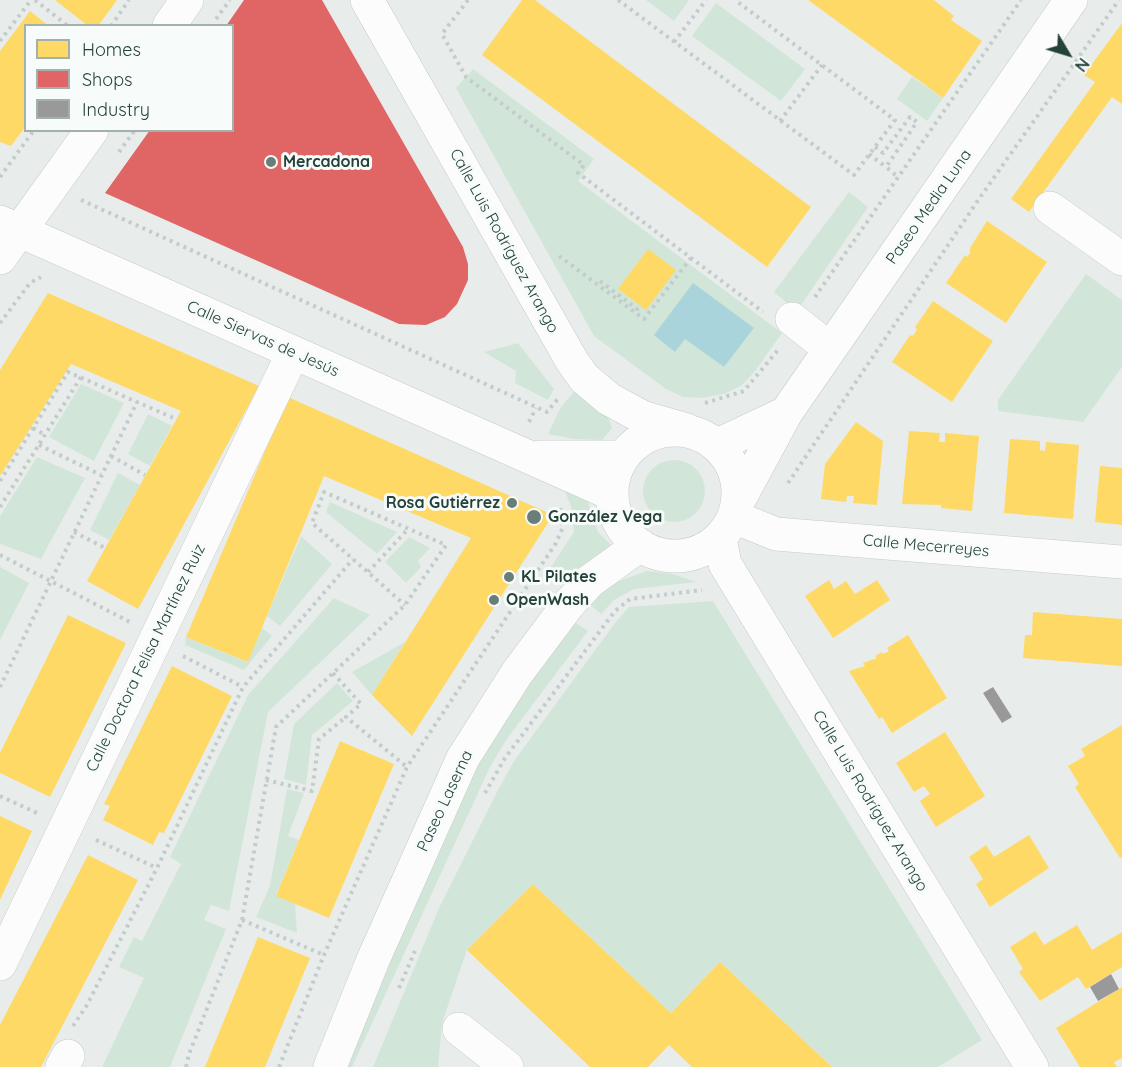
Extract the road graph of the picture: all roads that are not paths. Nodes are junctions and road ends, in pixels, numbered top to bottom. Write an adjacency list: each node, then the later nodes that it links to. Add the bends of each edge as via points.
1 (187, 0): 4 (street)
2 (367, 0): 14 (street, Calle Luis Rodríguez Arango, via 584,378 609,399 642,417)
3 (1071, 0): 11 (street, Paseo Media Luna)
4 (170, 24)
5 (91, 132): 7 (street)
6 (1050, 208): 9 (street)
7 (10, 226): 8 (street); 12 (street, Calle Siervas de Jesús)
8 (0, 258)
9 (1122, 259)
10 (793, 325): 11 (street)
11 (830, 349): 13 (street, Paseo Media Luna)
12 (293, 353): 16 (street, Calle Siervas de Jesús); 22 (street, Calle Doctora Felisa Martínez Ruiz, via 157,636 80,833)
13 (786, 413): 15 (street, Paseo Media Luna); 19 (street, Paseo Media Luna)
14 (695, 416): 15 (street, via 704,436); 17 (street, via 635,443)
15 (718, 446): 19 (street, via 731,461 738,481)
16 (527, 457): 17 (street, Calle Siervas de Jesús); 18 (street, Calle Siervas de Jesús)
17 (623, 457): 18 (street)
18 (612, 494): 20 (street, via 618,520)
19 (730, 519): 20 (street, via 702,550 686,555 668,555); 21 (street, Calle Mecerreyes, via 776,534); 24 (street, Calle Luis Rodríguez Arango, via 725,564)
20 (640, 545): 25 (street, Paseo Laserna, via 590,581 568,605 517,673 463,758)
21 (1122, 562)
22 (0, 964)
23 (459, 1029): 26 (street)
24 (1026, 1065)
25 (330, 1067)
26 (507, 1067)

